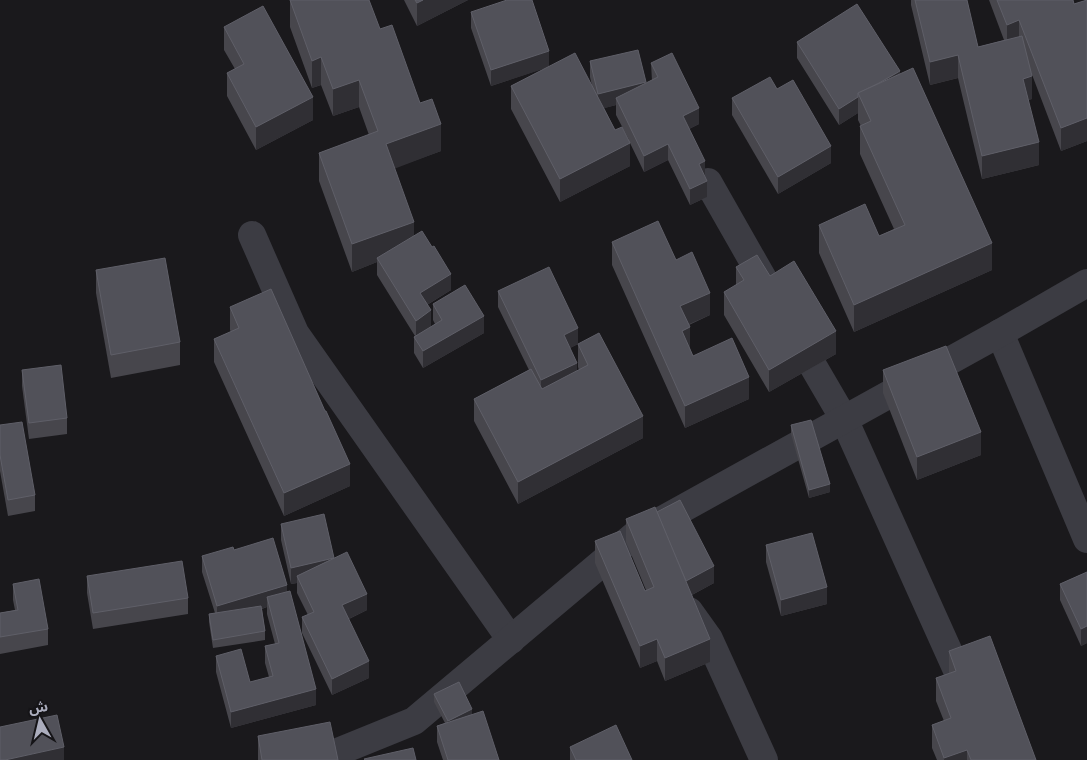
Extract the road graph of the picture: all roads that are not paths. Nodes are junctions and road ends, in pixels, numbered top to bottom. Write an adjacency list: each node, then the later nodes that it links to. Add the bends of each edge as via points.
1 (708, 182): 5 (street)
2 (252, 235): 10 (street, via 295,333)
3 (1087, 283): 4 (street)
4 (1000, 333): 5 (street); 7 (street)
5 (844, 419): 6 (street); 11 (street)
6 (635, 535): 8 (street); 10 (street)
7 (1087, 539)
8 (652, 559)
9 (674, 591): 13 (street, via 708,639)
10 (511, 640): 12 (street, via 414,721)
11 (973, 706)
12 (333, 758)
13 (764, 760)

